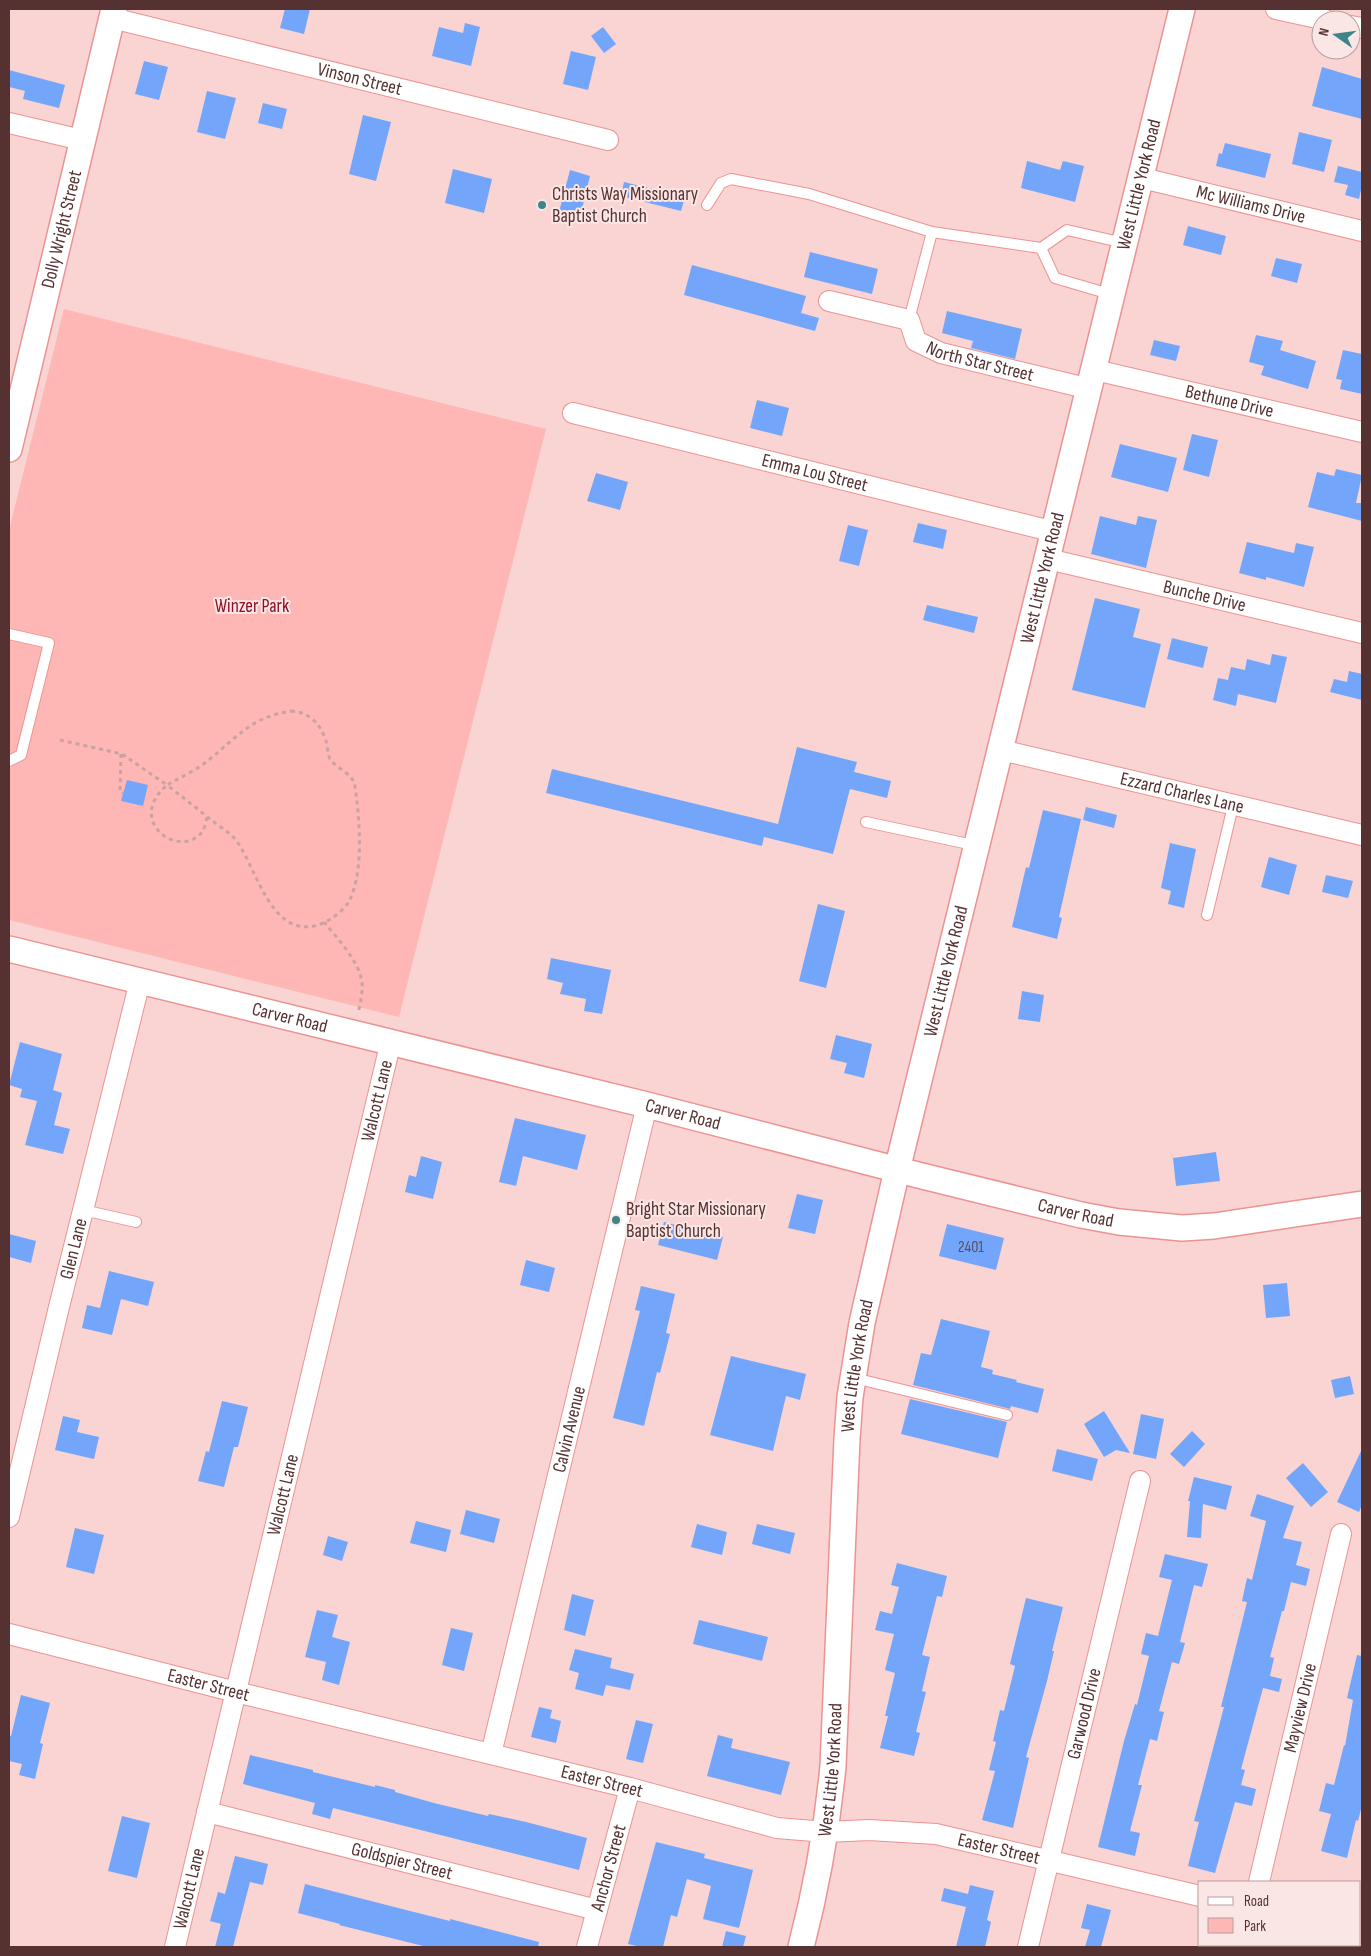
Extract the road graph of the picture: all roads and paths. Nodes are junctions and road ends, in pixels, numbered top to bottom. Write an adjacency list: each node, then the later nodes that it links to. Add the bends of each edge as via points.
1 (1182, 9): 8 (street, West Little York Road)
2 (1276, 9): 4 (street)
3 (113, 13): 6 (street, Dolly Wright Street); 7 (street, Vinson Street)
4 (1311, 17)
5 (9, 123): 6 (street)
6 (82, 140): 20 (street, Dolly Wright Street)
7 (608, 140)
8 (1142, 178): 10 (street, Mc Williams Drive); 12 (street, West Little York Road)
9 (707, 205): 11 (lane, via 721,183 731,179 809,194)
10 (1362, 231)
11 (932, 232): 13 (lane); 16 (lane)
12 (1126, 244): 13 (lane, via 1068,230); 14 (street, West Little York Road)
13 (1041, 248): 14 (lane, via 1055,278)
14 (1113, 295): 17 (street, West Little York Road)
15 (829, 300): 16 (street, North Star Street)
16 (909, 320): 17 (street, North Star Street, via 916,341 941,353)
17 (1092, 379): 19 (street, Bethune Drive); 21 (street, West Little York Road)
18 (573, 413): 21 (street, Emma Lou Street)
19 (1362, 432)
20 (11, 433)
21 (1055, 532): 22 (street, West Little York Road)
22 (1048, 559): 23 (street, Bunche Drive); 26 (street, West Little York Road)
23 (1362, 633)
24 (9, 634): 28 (lane, via 49,643 21,755)
25 (60, 740): 27 (path)
26 (1001, 750): 31 (street, Ezzard Charles Lane); 35 (street, West Little York Road)
27 (121, 754): 29 (path); 30 (path, via 120,792)
28 (9, 761)
29 (167, 785): 32 (path); 32 (path, via 156,794 150,807 152,821 159,832 181,841 194,839 202,831); 37 (path, via 209,760 252,724 291,710 310,716 320,728 330,759 354,782 360,840 358,868 348,902 340,912)
30 (124, 793)
31 (1233, 806): 34 (street, Ezzard Charles Lane); 36 (lane)
32 (207, 817): 37 (path, via 234,838 275,910 284,918 306,926)
33 (866, 822): 35 (lane)
34 (1362, 836)
35 (978, 846): 43 (street, West Little York Road)
36 (1207, 915)
37 (324, 922): 40 (path, via 362,977)
38 (9, 949): 39 (street, Carver Road)
39 (140, 981): 40 (street, Carver Road); 45 (street, Glen Lane)
40 (354, 1032): 41 (street, Carver Road)
41 (391, 1041): 42 (street, Carver Road); 53 (street, Walcott Lane)
42 (647, 1105): 43 (street, Carver Road); 54 (street, Calvin Avenue)
43 (897, 1170): 44 (street, Carver Road, via 1081,1215 1151,1226 1214,1226); 47 (street, West Little York Road, via 862,1323)
44 (1362, 1204)
45 (83, 1210): 46 (lane); 50 (street, Glen Lane)
46 (136, 1222)
47 (853, 1378): 48 (lane); 57 (street, West Little York Road, via 847,1439 833,1766)
48 (1007, 1415)
49 (1140, 1480): 58 (street, Garwood Drive)
50 (9, 1517)
51 (1341, 1534): 59 (street, Mayview Drive)
52 (9, 1634): 53 (street, Easter Street)
53 (236, 1692): 54 (street, Easter Street); 56 (street, Walcott Lane)
54 (491, 1754): 55 (street, Easter Street)
55 (630, 1788): 57 (street, Easter Street, via 777,1828); 61 (street, Anchor Street)
56 (207, 1812): 61 (street, Goldspier Street); 62 (street, Walcott Lane)
57 (826, 1832): 58 (street, Easter Street, via 878,1830 936,1834); 64 (street, West Little York Road)
58 (1049, 1861): 60 (street, Easter Street); 65 (street, Garwood Drive)
59 (1259, 1881)
60 (1198, 1896)
61 (597, 1910): 63 (street, Anchor Street)
62 (174, 1947)
63 (587, 1947)
64 (801, 1947)
65 (1028, 1947)

